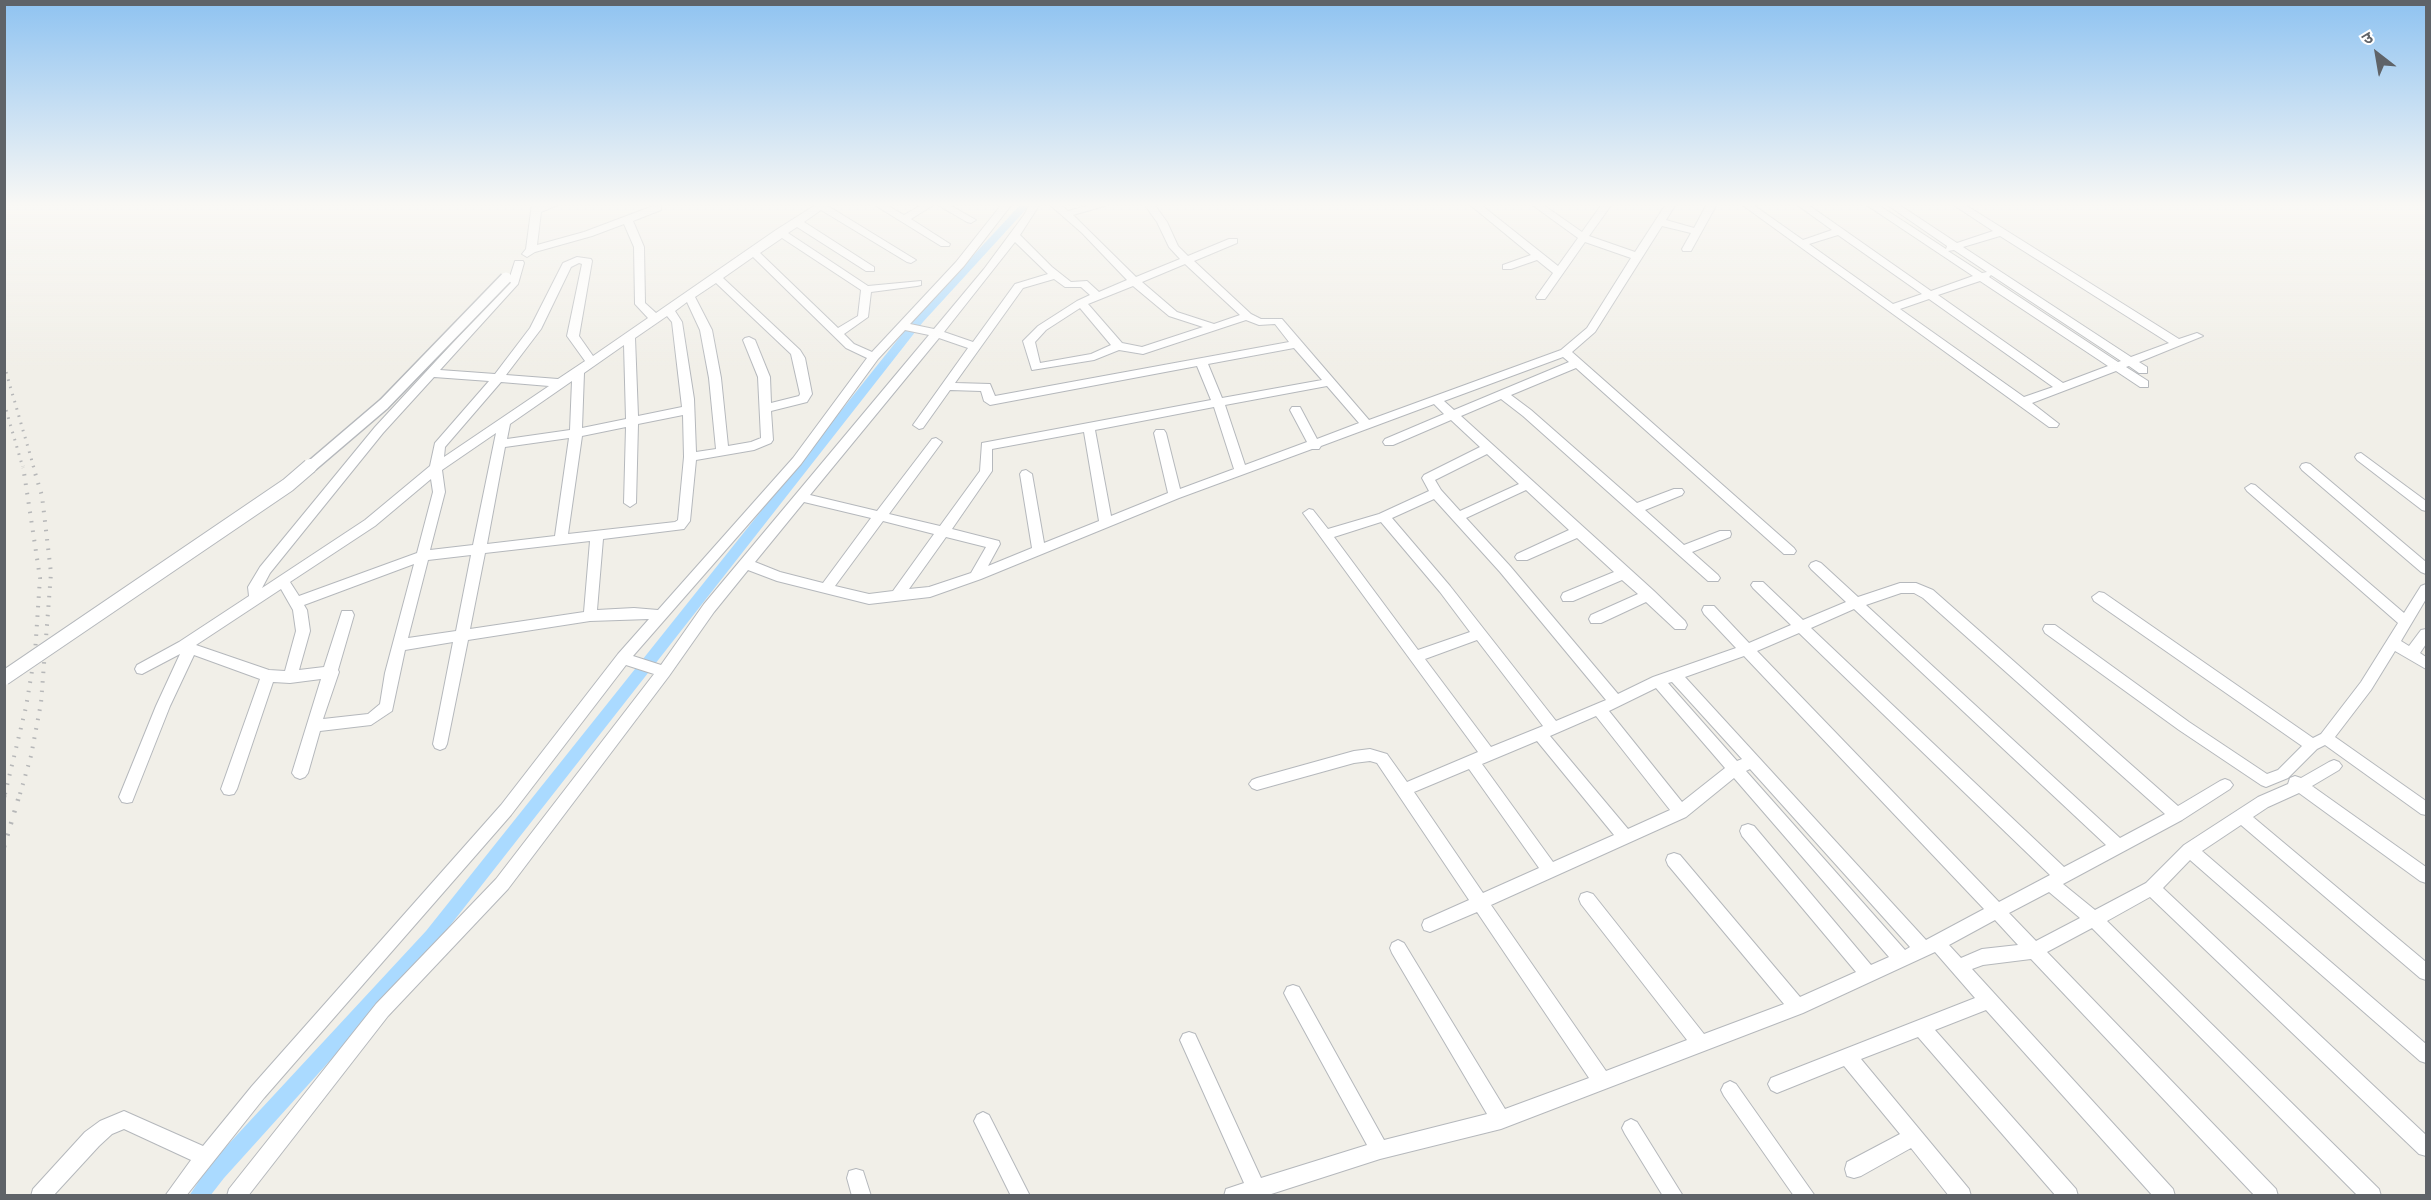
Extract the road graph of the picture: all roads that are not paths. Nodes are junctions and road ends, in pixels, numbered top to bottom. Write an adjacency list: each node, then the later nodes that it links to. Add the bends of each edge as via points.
1 (522, 260): 22 (street)
2 (639, 260): 41 (street, via 640,304)
3 (741, 260): 29 (street)
4 (761, 260): 45 (street)
5 (822, 260): 32 (street)
6 (856, 260): 24 (street)
7 (963, 260): 42 (street)
8 (996, 260): 44 (street)
9 (1040, 260): 27 (street)
10 (1113, 260): 30 (street)
11 (1184, 260): 30 (street)
12 (1187, 260): 40 (street)
13 (1527, 260): 23 (street)
14 (1544, 260): 25 (street)
15 (1569, 260): 25 (street)
16 (1636, 260): 54 (street)
17 (1826, 260): 38 (street)
18 (1881, 260): 33 (street)
19 (1957, 260): 28 (street)
20 (1975, 260): 26 (street)
21 (2046, 260): 49 (street)
22 (519, 263): 60 (street, via 513,284); 163 (street, bridge, via 384,404 288,485)
23 (1507, 267)
24 (870, 269)
25 (1560, 273): 36 (street)
26 (1995, 273): 28 (street); 57 (street)
27 (1056, 275): 35 (street, via 1070,285 1083,283); 52 (street, via 1019,286)
28 (1982, 276): 33 (street); 57 (street)
29 (716, 277): 34 (street); 71 (street, via 799,358 806,394 803,399)
30 (1135, 282): 35 (street); 43 (street, via 1173,314)
31 (917, 283): 32 (street)
32 (866, 289): 45 (street, via 863,317)
33 (1930, 294): 38 (street); 66 (street)
34 (689, 295): 39 (street); 87 (street, via 706,330)
35 (1097, 296): 37 (street)
36 (1541, 297)
37 (1081, 303): 51 (street); 51 (street, via 1029,340 1036,367 1094,357)
38 (1892, 308): 69 (street)
39 (668, 309): 41 (street); 73 (street, via 677,322)
40 (1246, 316): 43 (street); 50 (street, via 1259,322 1278,321)
41 (654, 318): 47 (street)
42 (910, 327): 44 (street); 53 (street)
43 (1213, 327): 51 (street, via 1143,351)
44 (937, 333): 52 (street); 99 (street)
45 (837, 334): 53 (street, via 850,346)
46 (2197, 336): 49 (street)
47 (629, 337): 56 (street); 74 (street)
48 (749, 340): 71 (street, via 762,369)
49 (2178, 343): 57 (street)
50 (1298, 344): 55 (street); 62 (street)
51 (1118, 346)
52 (975, 347): 65 (street)
53 (874, 357): 138 (street, via 798,461)
54 (1572, 357): 67 (street); 70 (street); 117 (street)
55 (1201, 362): 65 (street, via 990,401 986,387); 68 (street)
56 (592, 363): 59 (street); 61 (street, via 573,336 587,264 577,260 567,265 541,319)
57 (2122, 364): 58 (street); 64 (street); 66 (street)
58 (2143, 370)
59 (578, 372): 63 (street); 80 (street)
60 (432, 373): 61 (street); 134 (street, via 379,430 265,570 255,587)
61 (497, 379): 63 (street); 91 (street, via 440,446)
62 (1330, 382): 68 (street); 78 (street)
63 (559, 383): 75 (street)
64 (2144, 384)
65 (947, 386): 77 (street)
66 (2061, 387): 69 (street)
67 (1503, 395): 70 (street); 102 (street)
68 (1218, 402): 79 (street); 92 (street)
69 (2023, 402): 76 (street)
70 (1444, 407): 78 (street); 83 (street); 86 (street)
71 (767, 408): 87 (street, via 767,440)
72 (1296, 410): 85 (street)
73 (688, 411): 74 (street); 88 (street)
74 (632, 422): 80 (street); 100 (street)
75 (504, 424): 84 (street); 91 (street)
76 (2053, 424)
77 (919, 425)
78 (1367, 425): 85 (street)
79 (1089, 427): 107 (street); 108 (street, via 986,446 986,471)
80 (576, 433): 84 (street); 113 (street)
81 (1160, 433): 98 (street)
82 (936, 442): 104 (street)
83 (1389, 442)
84 (501, 444): 114 (street)
85 (1315, 446): 92 (street)
86 (1488, 448): 94 (street); 97 (street, via 1428,478)
87 (722, 452): 88 (street)
88 (690, 457): 112 (street, via 684,521 679,526)
89 (2361, 457): 101 (street)
90 (2306, 467): 122 (street)
91 (436, 468): 118 (street, via 439,492); 126 (street, via 370,523)
92 (1241, 471): 98 (street)
93 (1026, 474): 115 (street)
94 (1527, 484): 106 (street); 109 (street)
95 (2251, 488): 142 (street)
96 (1678, 492): 102 (street)
97 (1436, 493): 105 (street); 106 (street)
98 (1175, 495): 107 (street)
99 (802, 497): 104 (street); 120 (street)
100 (630, 503)
101 (2427, 507)
102 (1635, 509): 116 (street)
103 (1309, 513): 111 (street)
104 (880, 516): 108 (street); 128 (street)
105 (1384, 517): 111 (street); 146 (street)
106 (1458, 517): 165 (street)
107 (1106, 523): 115 (street)
108 (944, 531): 124 (street, via 994,544); 130 (street)
109 (1580, 531): 119 (street); 123 (street)
110 (1725, 534): 116 (street)
111 (1325, 535): 154 (street)
112 (597, 536): 113 (street); 140 (street)
113 (561, 541): 114 (street)
114 (481, 548): 118 (street); 148 (street)
115 (1040, 549): 124 (street)
116 (1683, 551): 125 (street)
117 (1789, 551)
118 (423, 556): 135 (street); 150 (street)
119 (1522, 557)
120 (747, 564): 128 (street); 158 (street)
121 (1816, 566): 136 (street)
122 (2427, 569)
123 (1624, 573): 131 (street); 132 (street)
124 (976, 576): 130 (street, via 930,592)
125 (1713, 578)
126 (283, 581): 134 (street); 135 (street)
127 (1758, 585): 144 (street)
128 (826, 588): 130 (street, via 869,599)
129 (2427, 589): 142 (street)
130 (898, 595)
131 (1649, 595): 141 (street); 143 (street)
132 (1568, 597)
133 (2099, 597): 169 (street)
134 (255, 599): 151 (street)
135 (296, 602): 162 (street, via 303,632)
136 (1856, 603): 144 (street); 186 (street, via 1900,588 1916,588 1928,594); 190 (street)
137 (1709, 610): 152 (street)
138 (647, 614): 140 (street); 155 (street)
139 (347, 615): 159 (street)
140 (590, 616): 148 (street)
141 (1596, 619)
142 (2405, 621): 149 (street)
143 (1680, 625)
144 (1800, 627): 152 (street); 195 (street)
145 (2050, 629): 177 (street, via 2266,781)
146 (1479, 634): 154 (street); 168 (street)
147 (2427, 634): 153 (street)
148 (464, 636): 150 (street); 170 (street)
149 (2394, 643): 153 (street); 169 (street)
150 (400, 645): 167 (street, via 387,707 381,714 371,719)
151 (187, 648): 157 (street); 161 (street); 183 (street)
152 (1748, 650): 160 (street); 199 (street)
153 (2411, 654): 156 (street)
154 (1416, 657): 171 (street)
155 (627, 660): 158 (street); 226 (street, via 506,810 258,1092)
156 (2427, 664)
157 (142, 669)
158 (658, 670): 231 (street, via 502,884 382,1010)
159 (332, 672): 162 (street); 167 (street)
160 (1675, 675): 164 (street); 173 (street)
161 (268, 676): 162 (street); 181 (street)
162 (290, 677)
163 (4, 678)
164 (1658, 681): 165 (street); 175 (street)
165 (1616, 702): 166 (street)
166 (1599, 709): 168 (street); 185 (street)
167 (314, 726): 176 (street)
168 (1546, 731): 171 (street); 189 (street)
169 (2319, 741): 177 (street); 184 (street)
170 (440, 744)
171 (1488, 755): 172 (street)
172 (1472, 761): 182 (street); 193 (street)
173 (1752, 761): 175 (street); 202 (street)
174 (2334, 766): 180 (street)
175 (1735, 769): 185 (street); 205 (street)
176 (300, 773)
177 (2283, 774): 180 (street)
178 (1257, 784): 182 (street, via 1370,755 1382,758)
179 (2225, 785): 186 (street)
180 (2301, 786): 187 (street, via 2272,797); 194 (street)
181 (229, 789)
182 (1405, 789): 198 (street)
183 (128, 797)
184 (2427, 809)
185 (1681, 812): 189 (street)
186 (2177, 815): 190 (street)
187 (2241, 816): 191 (street); 207 (street)
188 (1748, 831): 208 (street)
189 (1625, 837): 193 (street)
190 (2118, 846): 195 (street)
191 (2190, 850): 196 (street); 215 (street)
192 (1674, 860): 211 (street)
193 (1550, 871): 198 (street)
194 (2427, 876)
195 (2056, 880): 199 (street); 200 (street)
196 (2152, 888): 200 (street); 224 (street)
197 (1587, 899): 214 (street)
198 (1481, 902): 201 (street); 217 (street)
199 (1997, 909): 202 (street); 204 (street)
200 (2094, 919): 204 (street); 240 (street)
201 (1430, 925)
202 (1930, 946): 205 (street); 206 (street)
203 (1398, 948): 220 (street)
204 (2034, 951): 206 (street, via 1982,957); 239 (street)
205 (1903, 960): 208 (street)
206 (1958, 967): 210 (street)
207 (2427, 972)
208 (1869, 975): 211 (street)
209 (1293, 993): 225 (street)
210 (1988, 1001): 212 (street); 238 (street)
211 (1797, 1007): 214 (street)
212 (1921, 1027): 216 (street); 237 (street)
213 (1189, 1040): 228 (street)
214 (1701, 1044): 217 (street)
215 (2427, 1055)
216 (1847, 1056): 218 (street); 223 (street)
217 (1601, 1080): 220 (street)
218 (1777, 1084)
219 (1730, 1090): 235 (street)
220 (1501, 1119): 225 (street)
221 (983, 1121): 232 (street)
222 (1631, 1128): 234 (street)
223 (1914, 1137): 227 (street); 236 (street)
224 (2427, 1147)
225 (1380, 1150): 228 (street)
226 (206, 1157): 229 (street, via 124,1120 106,1127 92,1139); 230 (street)
227 (1854, 1169)
228 (1255, 1186): 233 (street)
229 (40, 1196)
230 (174, 1196)
231 (236, 1196)
232 (1021, 1196)
233 (1233, 1196)
234 (1674, 1196)
235 (1806, 1196)
236 (1962, 1196)
237 (2069, 1196)
238 (2166, 1196)
239 (2269, 1196)
240 (2372, 1196)

